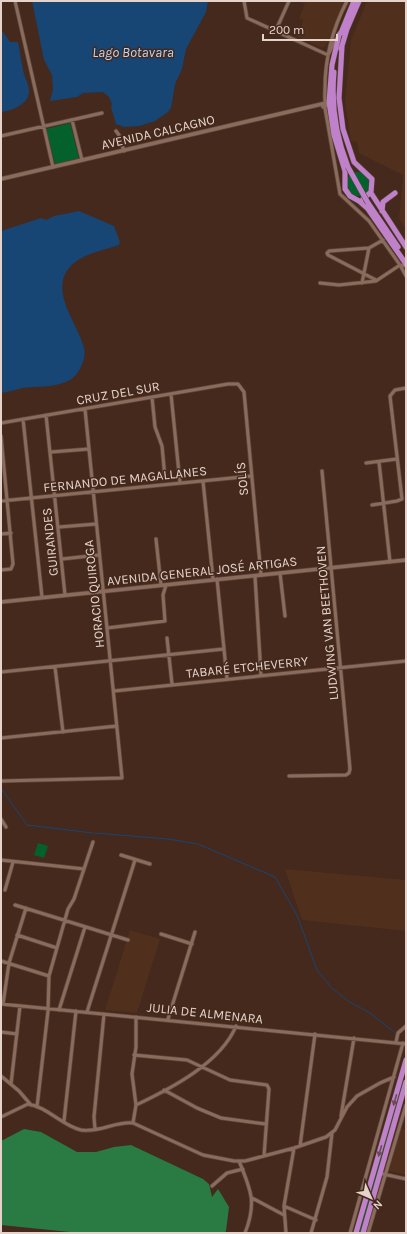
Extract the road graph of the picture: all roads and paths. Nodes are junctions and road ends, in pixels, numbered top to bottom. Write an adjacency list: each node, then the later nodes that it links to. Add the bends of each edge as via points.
1 (15, 1): 14 (street)
2 (289, 1): 7 (street)
3 (347, 1): 10 (street, via 333,34)
4 (354, 1): 8 (highway)
5 (359, 1): 9 (highway)
6 (245, 2): 7 (street, via 247,18)
7 (276, 30): 10 (street)
8 (341, 33): 10 (street); 20 (highway, via 334,67 333,101 337,133); 23 (highway, via 330,73 329,102)
9 (342, 46): 20 (highway, via 338,68 337,105 340,131); 21 (highway, via 341,118 349,150 354,162)
10 (328, 55): 11 (street)
11 (323, 105): 17 (street, AVENIDA CALCAGNO); 26 (street, via 340,194)
12 (102, 113): 13 (street)
13 (72, 120): 14 (street); 18 (street)
14 (44, 126): 16 (street); 19 (street)
15 (116, 131): 17 (street, via 120,135)
16 (1, 136)
17 (124, 150): 18 (street, AVENIDA CALCAGNO)
18 (82, 160): 19 (street, AVENIDA CALCAGNO)
19 (53, 167): 22 (street, AVENIDA CALCAGNO)
20 (350, 167): 28 (highway, bridge)
21 (363, 171): 23 (highway, via 352,172); 24 (highway, via 372,179 373,188)
22 (1, 179)
23 (345, 180): 26 (highway)
24 (370, 193): 27 (highway, via 365,198); 29 (highway)
25 (395, 193): 29 (highway, via 383,202)
26 (348, 199): 27 (highway); 30 (street)
27 (356, 200): 35 (highway, via 368,209)
28 (369, 202): 33 (highway); 34 (highway)
29 (382, 212): 31 (highway)
30 (383, 240): 32 (street); 35 (street)
31 (406, 247)
32 (369, 248): 36 (street); 36 (street, via 327,253)
33 (406, 252)
34 (406, 259)
35 (404, 265): 37 (street); 38 (street)
36 (364, 274): 38 (street); 40 (street)
37 (406, 276)
38 (376, 280): 40 (street)
39 (320, 283): 40 (street)
40 (362, 283)
41 (238, 384): 43 (street, CRUZ DEL SUR); 57 (street, SOLÍS, via 244,392)
42 (406, 388): 52 (street, via 395,390 390,396)
43 (171, 394): 44 (street, CRUZ DEL SUR); 60 (street)
44 (152, 397): 45 (street, CRUZ DEL SUR); 58 (street, via 155,427 162,446)
45 (85, 409): 46 (street, CRUZ DEL SUR); 50 (street, HORACIO QUIROGA)
46 (46, 415): 47 (street, CRUZ DEL SUR); 51 (street, GUIRANDES)
47 (23, 419): 48 (street, CRUZ DEL SUR); 63 (street)
48 (1, 423)
49 (1, 436): 55 (street)
50 (89, 449): 51 (street); 61 (street, HORACIO QUIROGA)
51 (51, 452): 62 (street, GUIRANDES)
52 (398, 459): 53 (street); 66 (street, via 402,499)
53 (379, 462): 54 (street); 66 (street)
54 (366, 463)
55 (2, 465): 65 (street)
56 (322, 471): 77 (street, LUDWING VAN BEETHOVEN)
57 (252, 476): 59 (street, FERNANDO DE MAGALLANES); 80 (street, SOLÍS)
58 (165, 478)
59 (203, 481): 60 (street, FERNANDO DE MAGALLANES); 82 (street)
60 (180, 483): 61 (street, FERNANDO DE MAGALLANES)
61 (93, 492): 62 (street, FERNANDO DE MAGALLANES); 68 (street, HORACIO QUIROGA)
62 (55, 496): 63 (street, FERNANDO DE MAGALLANES); 69 (street, GUIRANDES)
63 (32, 498): 65 (street, FERNANDO DE MAGALLANES); 86 (street)
64 (1, 501): 65 (street, FERNANDO DE MAGALLANES)
65 (7, 501): 70 (street)
66 (384, 504): 67 (street); 76 (street)
67 (372, 505)
68 (96, 524): 69 (street); 73 (street, HORACIO QUIROGA)
69 (58, 527): 74 (street, GUIRANDES)
70 (11, 533): 71 (street); 78 (street, via 13,567)
71 (1, 534)
72 (156, 539): 83 (street)
73 (99, 555): 74 (street); 84 (street, HORACIO QUIROGA)
74 (62, 559): 85 (street, GUIRANDES)
75 (406, 560): 76 (street, AVENIDA GENERAL JOSÉ ARTIGAS)
76 (390, 562): 77 (street, AVENIDA GENERAL JOSÉ ARTIGAS)
77 (332, 567): 79 (street, AVENIDA GENERAL JOSÉ ARTIGAS); 96 (street, LUDWING VAN BEETHOVEN)
78 (1, 570)
79 (280, 573): 80 (street, AVENIDA GENERAL JOSÉ ARTIGAS); 88 (street)
80 (261, 575): 81 (street, AVENIDA GENERAL JOSÉ ARTIGAS)
81 (255, 576): 82 (street, AVENIDA GENERAL JOSÉ ARTIGAS); 98 (street)
82 (215, 579): 83 (street, AVENIDA GENERAL JOSÉ ARTIGAS); 91 (street)
83 (164, 585): 84 (street, AVENIDA GENERAL JOSÉ ARTIGAS); 89 (street, via 165,621)
84 (103, 591): 85 (street, AVENIDA GENERAL JOSÉ ARTIGAS); 89 (street, HORACIO QUIROGA)
85 (65, 595): 86 (street, AVENIDA GENERAL JOSÉ ARTIGAS)
86 (42, 598): 87 (street, AVENIDA GENERAL JOSÉ ARTIGAS)
87 (1, 602)
88 (285, 616)
89 (107, 628): 93 (street, HORACIO QUIROGA)
90 (167, 638): 92 (street)
91 (224, 650): 92 (street); 99 (street)
92 (169, 654): 93 (street); 100 (street)
93 (111, 661): 95 (street); 101 (street, HORACIO QUIROGA)
94 (406, 661): 96 (street, TABARÉ ETCHEVERRY)
95 (55, 667): 97 (street); 103 (street)
96 (342, 668): 98 (street, TABARÉ ETCHEVERRY); 105 (street, LUDWING VAN BEETHOVEN, via 349,773)
97 (1, 672)
98 (261, 675): 99 (street, TABARÉ ETCHEVERRY)
99 (227, 679): 100 (street, TABARÉ ETCHEVERRY)
100 (172, 684): 101 (street, TABARÉ ETCHEVERRY)
101 (114, 691): 102 (street, HORACIO QUIROGA)
102 (117, 726): 103 (street); 106 (street, HORACIO QUIROGA, via 122,778)
103 (63, 732): 104 (street)
104 (1, 738)
105 (289, 776)
106 (1, 781)
107 (1, 819): 108 (street)
108 (6, 827)
109 (93, 842): 115 (street)
110 (121, 855): 112 (street)
111 (1, 860): 113 (street)
112 (135, 860): 114 (street); 124 (street)
113 (12, 862): 115 (street); 116 (street)
114 (150, 864)
115 (84, 869): 119 (street)
116 (5, 890)
117 (15, 905): 118 (street)
118 (26, 908): 119 (street); 123 (street)
119 (65, 920): 120 (street); 127 (street)
120 (85, 927): 124 (street); 134 (street)
121 (196, 932): 126 (street)
122 (161, 934): 126 (street)
123 (17, 935): 127 (street); 129 (street)
124 (111, 935): 125 (street); 136 (street)
125 (128, 940)
126 (192, 944): 139 (street)
127 (57, 948): 130 (street)
128 (1, 961): 129 (street)
129 (9, 963): 130 (street); 131 (street)
130 (49, 976): 133 (street)
131 (2, 1004): 132 (street, JULIA DE ALMENARA)
132 (20, 1006): 133 (street, JULIA DE ALMENARA); 143 (street)
133 (48, 1008): 134 (street, JULIA DE ALMENARA); 159 (street, via 40,1099)
134 (59, 1010): 135 (street, JULIA DE ALMENARA)
135 (76, 1011): 136 (street, JULIA DE ALMENARA); 162 (street)
136 (87, 1012): 137 (street, JULIA DE ALMENARA)
137 (104, 1014): 138 (street, JULIA DE ALMENARA); 165 (street)
138 (136, 1016): 139 (street, JULIA DE ALMENARA); 148 (street)
139 (168, 1019): 140 (street, JULIA DE ALMENARA)
140 (236, 1026): 144 (street, JULIA DE ALMENARA); 150 (street, via 223,1047)
141 (406, 1026): 146 (street, via 398,1033)
142 (1, 1032): 143 (street)
143 (17, 1034): 154 (street)
144 (315, 1034): 145 (street, JULIA DE ALMENARA); 167 (street)
145 (354, 1038): 146 (street, JULIA DE ALMENARA); 161 (street)
146 (396, 1042): 147 (street, JULIA DE ALMENARA)
147 (405, 1043): 152 (street)
148 (134, 1055): 150 (street, via 182,1059); 157 (street, via 132,1074)
149 (406, 1060): 183 (highway, one-way to 183)
150 (203, 1066): 155 (street); 164 (street, via 230,1080 265,1084 269,1087)
151 (1, 1076): 154 (street)
152 (394, 1077): 161 (street, via 357,1096); 182 (street)
153 (406, 1082): 172 (highway)
154 (12, 1084): 156 (street)
155 (164, 1090): 157 (street); 164 (street, via 212,1115 228,1120)
156 (31, 1105): 159 (street); 160 (street, via 21,1106)
157 (136, 1105): 163 (street)
158 (406, 1105): 172 (street)
159 (37, 1107): 162 (street)
160 (1, 1117)
161 (341, 1117): 166 (street)
162 (64, 1121): 165 (street, via 80,1129)
163 (134, 1123): 165 (street); 170 (street, via 197,1153)
164 (266, 1124): 169 (street)
165 (95, 1129)
166 (332, 1133): 167 (street, via 321,1140); 178 (street, via 327,1177)
167 (300, 1146): 168 (street)
168 (294, 1148): 169 (street); 176 (street)
169 (264, 1156): 170 (street)
170 (239, 1161): 171 (street)
171 (242, 1169): 174 (street, via 227,1173); 175 (street)
172 (383, 1174): 173 (street); 184 (highway); 185 (street)
173 (406, 1179)
174 (212, 1186)
175 (252, 1198): 177 (street); 179 (street)
176 (284, 1206): 177 (street); 178 (street)
177 (284, 1216): 180 (street, via 287,1224)
178 (316, 1220): 181 (street)
179 (246, 1233)
180 (286, 1233)
181 (311, 1233)
182 (350, 1233)
183 (356, 1233)
184 (363, 1233)
185 (368, 1233)

